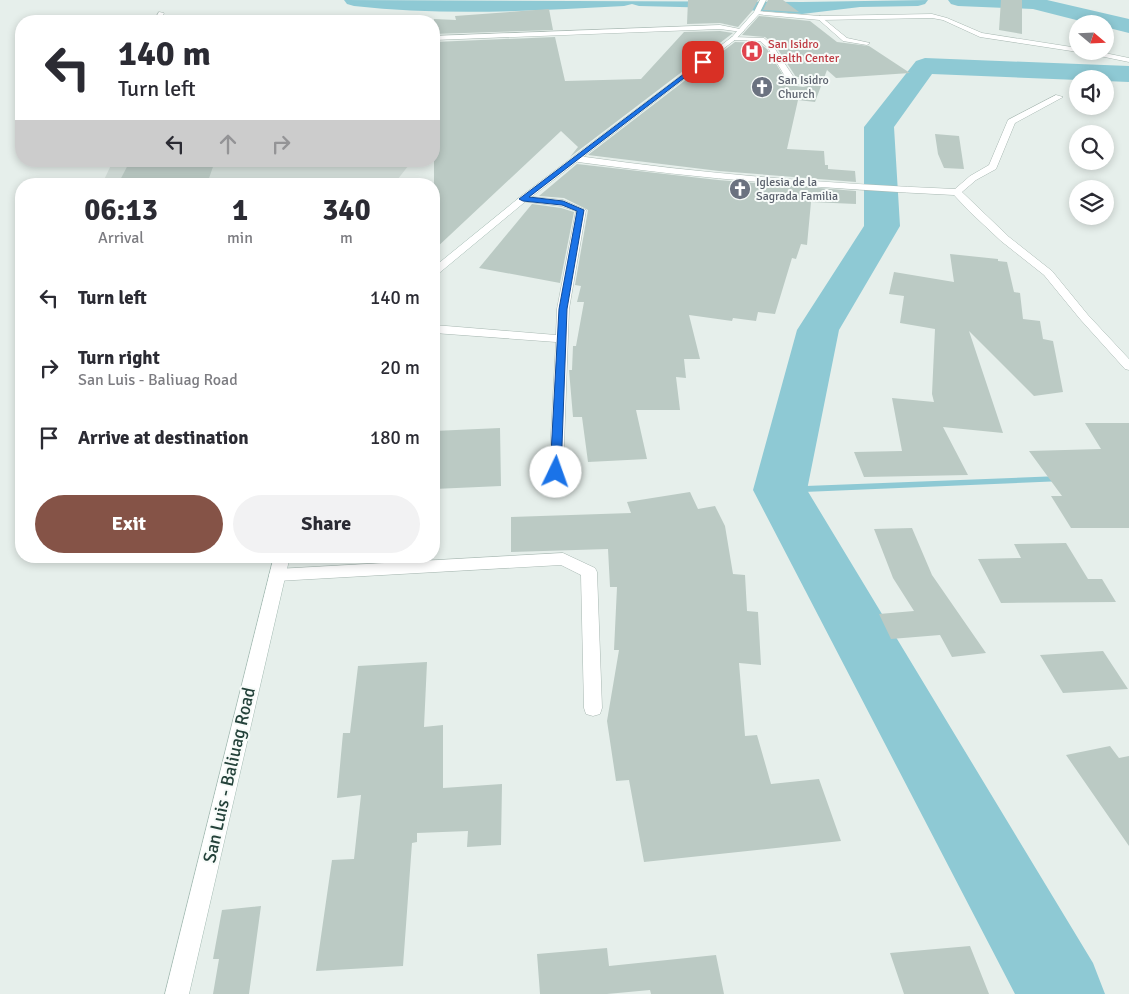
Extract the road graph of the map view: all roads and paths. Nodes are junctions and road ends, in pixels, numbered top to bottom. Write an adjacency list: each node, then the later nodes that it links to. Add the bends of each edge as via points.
1 (760, 7): 2 (street); 3 (street)
2 (820, 18): 6 (lane, via 845,40); 7 (street, via 932,16 980,35)
3 (742, 30): 4 (street, via 720,28); 5 (street)
4 (440, 38)
5 (734, 38): 10 (street, via 762,39 771,47 792,81); 12 (street)
6 (867, 43)
7 (1069, 49)
8 (1114, 57): 9 (street)
9 (1129, 60)
10 (816, 82)
11 (1059, 97): 13 (street, via 1011,122 993,167)
12 (578, 159): 13 (street, via 716,178); 14 (street)
13 (957, 192): 18 (street, via 1005,239 1048,273)
14 (523, 199): 15 (street); 17 (street, via 563,203 581,210 563,309)
15 (440, 267)
16 (440, 329): 17 (street)
17 (562, 339): 19 (street)
18 (1129, 366)
19 (556, 472)
20 (440, 562): 23 (street, via 562,559 589,572)
21 (400, 563): 22 (street)
22 (279, 566): 24 (street, San Luis - Baliuag Road)
23 (593, 708)
24 (177, 994)

